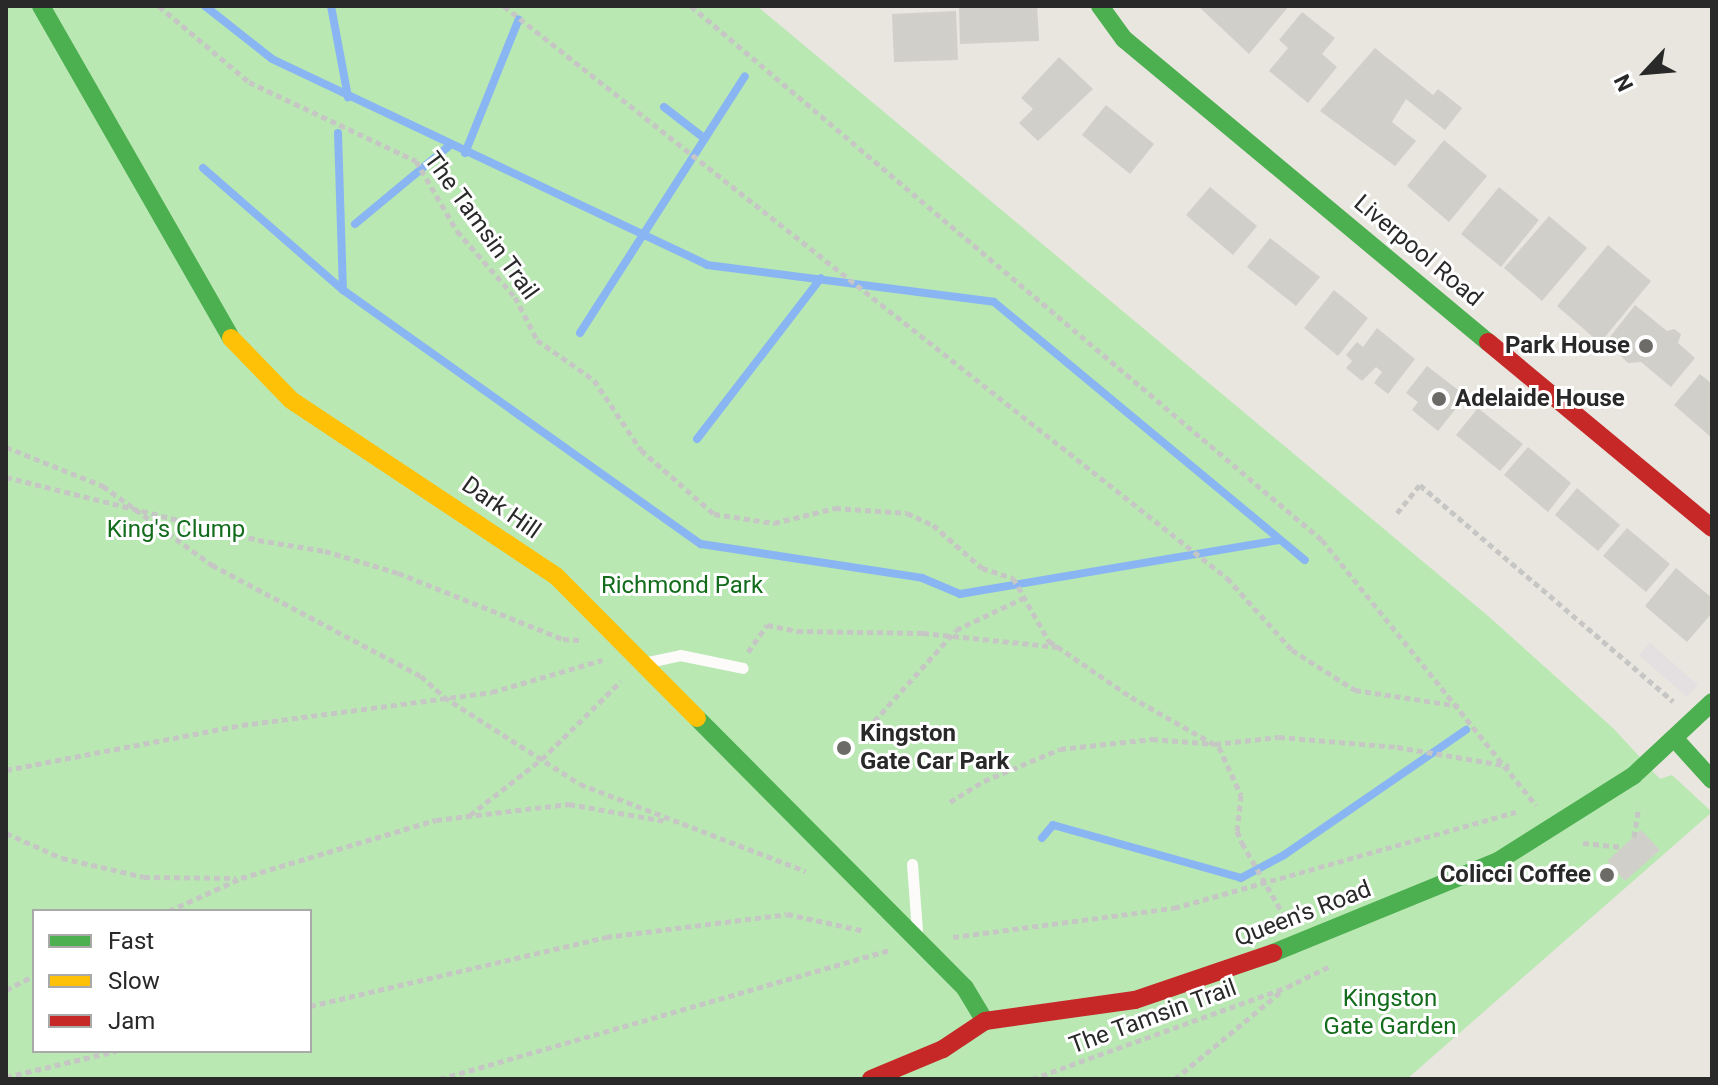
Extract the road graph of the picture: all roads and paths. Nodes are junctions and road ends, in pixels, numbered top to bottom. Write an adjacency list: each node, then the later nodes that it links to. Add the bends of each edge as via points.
1 (41, 6): 13 (street, Dark Hill, via 234,344 291,400 556,576)
2 (159, 6): 11 (path, The Tamsin Trail, via 249,82 416,161 457,231 515,297 537,340 594,380 641,450 714,514 774,523 835,508 907,513 933,525 982,568 1013,578)
3 (504, 6): 19 (path, via 1227,578 1292,650 1355,690)
4 (691, 6): 19 (path, via 1322,540 1421,667)
5 (1100, 6): 10 (street, Liverpool Road, via 1124,39)
6 (6, 447): 8 (path, via 103,486)
7 (6, 477): 8 (path)
8 (129, 507): 13 (path, via 398,573 563,639); 17 (path, via 212,565 373,648 421,676)
9 (1397, 513): 20 (path, via 1420,485)
10 (1712, 528)
11 (1022, 596): 12 (path); 14 (path, The Tamsin Trail)
12 (951, 636): 14 (path); 16 (path, via 797,631 767,625 750,647); 21 (path)
13 (621, 643): 15 (street, Dark Hill); 17 (path, via 598,664 492,692)
14 (1059, 647): 23 (path, The Tamsin Trail, via 1131,697)
15 (639, 664): 16 (lane, via 680,655); 24 (path); 40 (street, Dark Hill)
16 (743, 668)
17 (444, 697): 24 (path); 26 (path, via 242,725)
18 (1712, 702): 20 (street, Queen's Road)
19 (1459, 706): 25 (path)
20 (1695, 719): 22 (street, Queen's Road)
21 (861, 736)
22 (1675, 739): 27 (street); 46 (street, Queen's Road, via 1570,820 1498,861 1301,943 1135,1000)
23 (1215, 744): 25 (path, via 1279,737 1397,747); 29 (path, via 1152,739 1060,749 984,781); 36 (path, The Tamsin Trail, via 1237,779 1242,813 1237,831)
24 (542, 759): 30 (path); 31 (path, via 580,784)
25 (1510, 767): 40 (path, via 1536,804 1174,908)
26 (6, 770)
27 (1712, 780)
28 (1638, 796): 33 (path)
29 (950, 802)
30 (468, 816): 31 (path, via 569,804); 37 (path, via 436,820)
31 (678, 823): 35 (path)
32 (6, 833): 37 (path, via 62,858 144,877)
33 (1634, 837)
34 (912, 864): 40 (lane)
35 (818, 875)
36 (1260, 876)
37 (241, 878): 38 (path)
38 (173, 909)
39 (873, 933): 45 (path, via 787,914 606,937)
40 (916, 942): 46 (street, Dark Hill, via 965,988); 49 (path)
41 (1314, 974): 43 (path, The Tamsin Trail)
42 (32, 977): 44 (path)
43 (1287, 987): 51 (path, The Tamsin Trail); 52 (path, The Tamsin Trail)
44 (6, 990)
45 (312, 1006)
46 (985, 1021): 50 (street, Queen's Road, via 943,1049)
47 (108, 1053): 48 (path)
48 (6, 1077)
49 (440, 1079)
50 (871, 1079)
51 (1032, 1079)
52 (1175, 1079)

